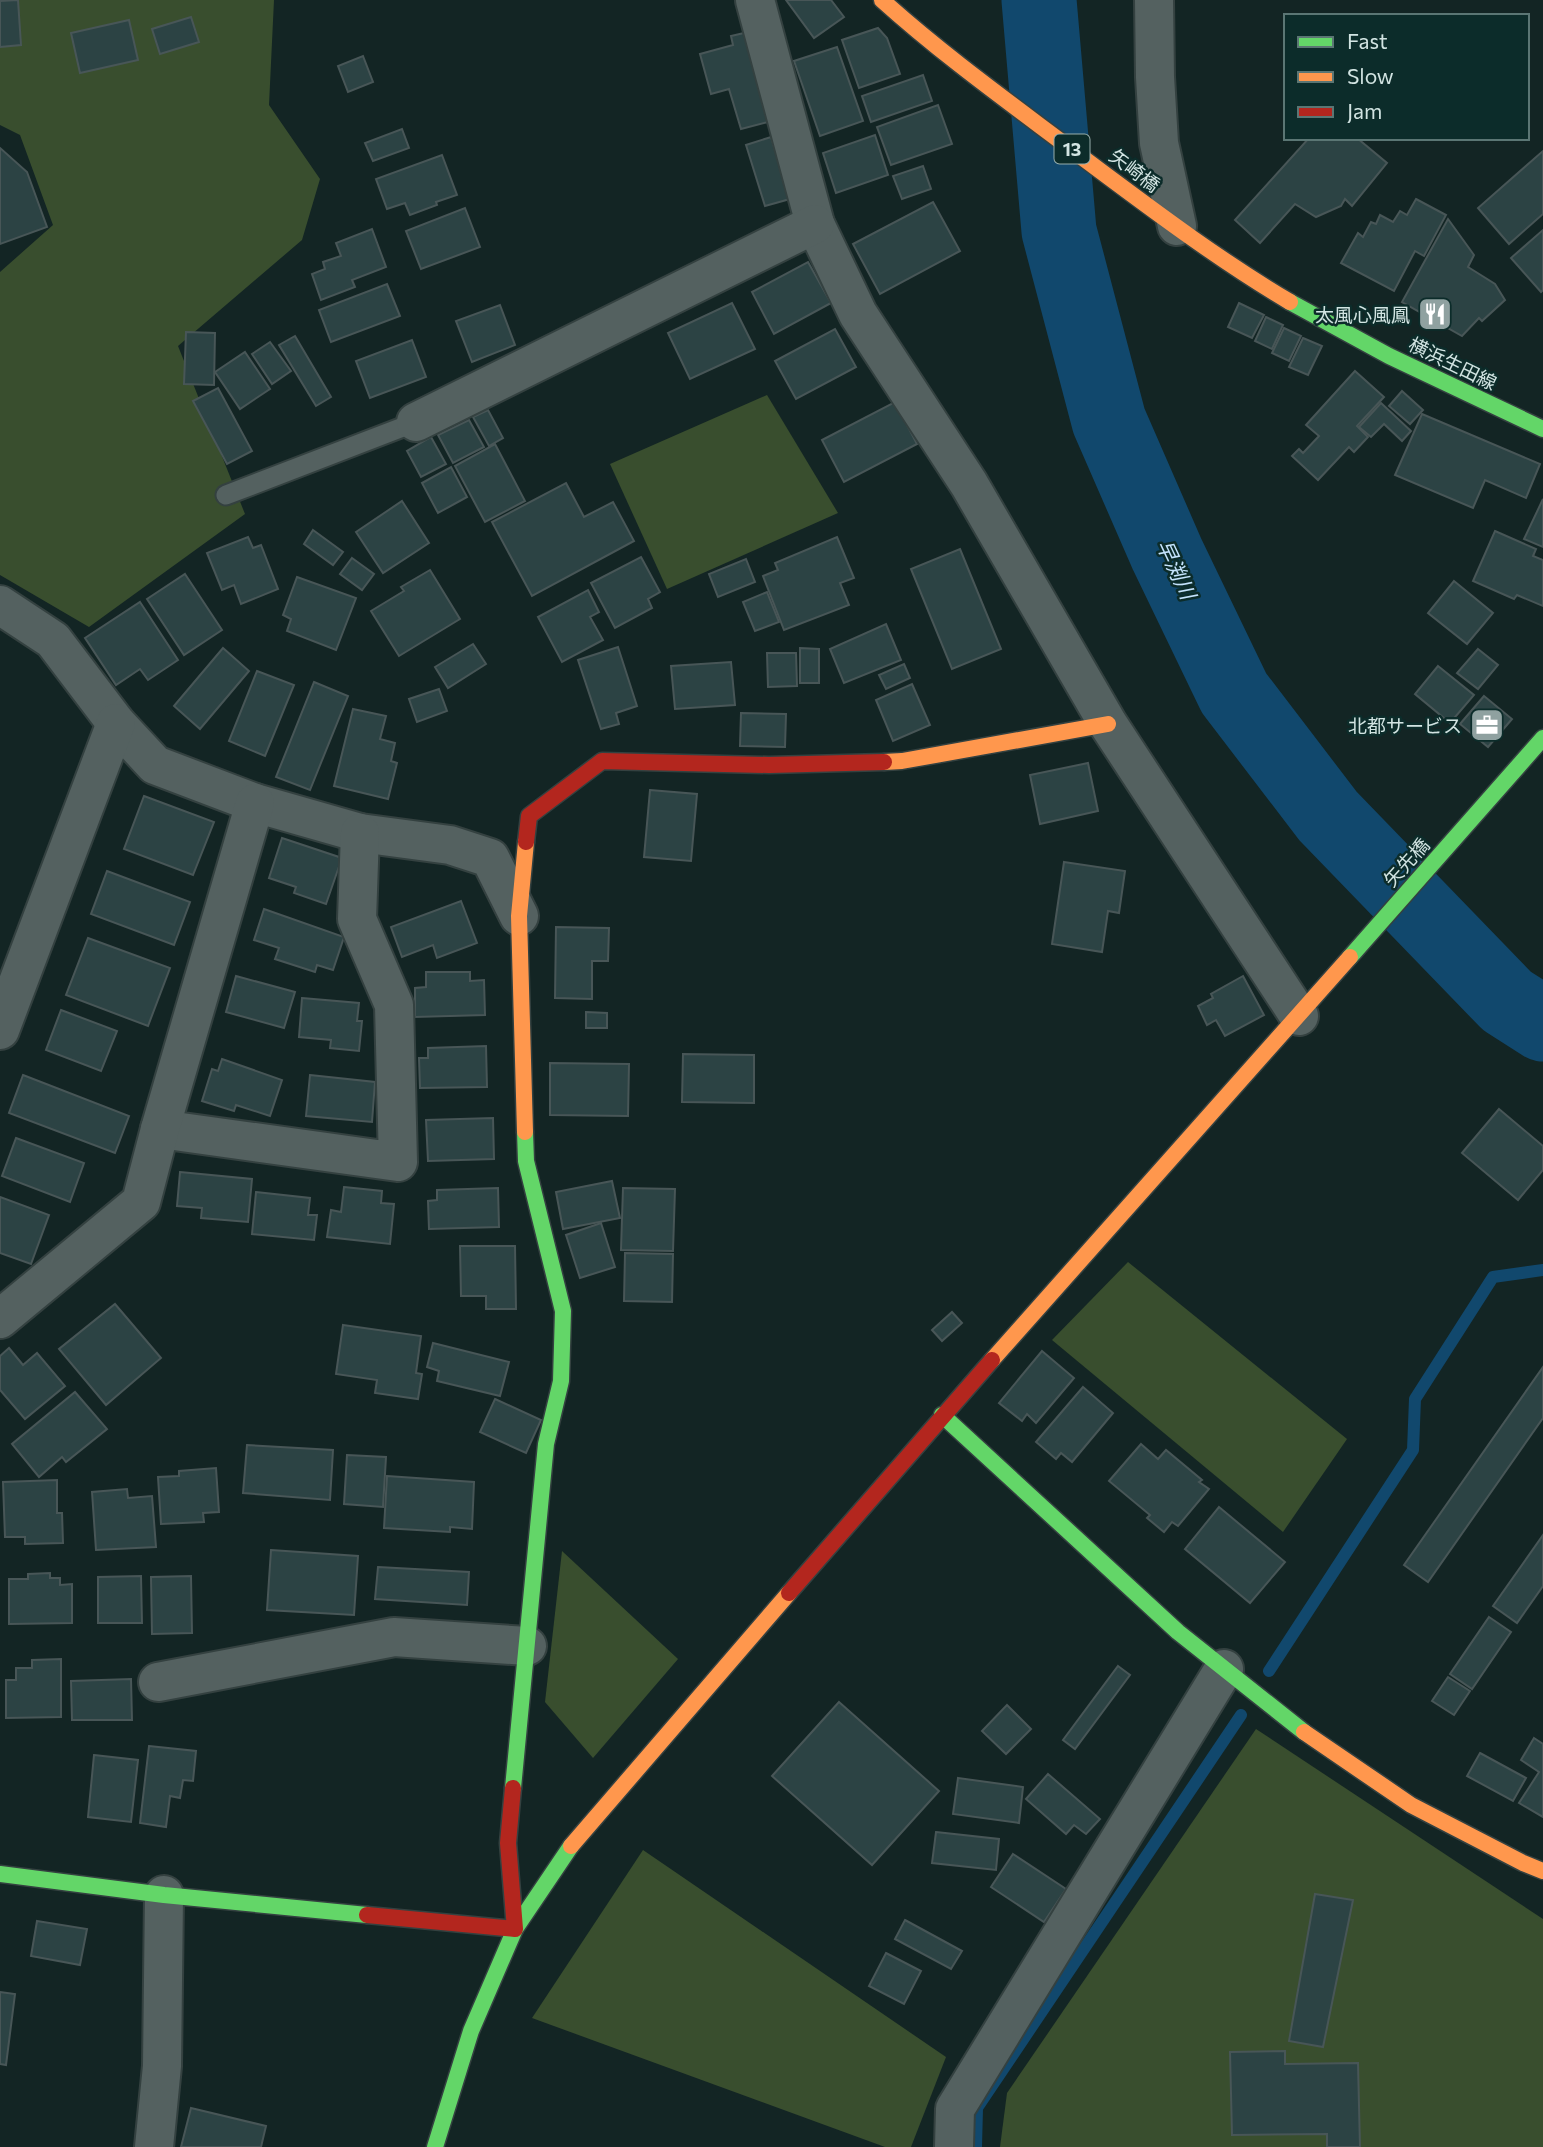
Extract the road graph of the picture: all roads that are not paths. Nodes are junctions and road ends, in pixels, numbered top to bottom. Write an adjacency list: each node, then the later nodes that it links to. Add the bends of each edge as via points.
1 (755, 0): 5 (street)
2 (883, 0): 4 (street, 矢崎橋 / 13, via 976,78)
3 (1154, 0): 4 (street, via 1159,143)
4 (1172, 223): 7 (street, 横浜生田線 / 13, via 1309,311 1424,374)
5 (815, 224): 6 (street); 11 (street, via 858,314 969,484)
6 (416, 422): 8 (lane)
7 (1543, 429)
8 (226, 495)
9 (0, 605): 10 (street, via 53,639)
10 (116, 723): 13 (street, via 155,765); 17 (street)
11 (1108, 724): 15 (street, via 902,761 769,765 602,761 529,816); 16 (street)
12 (1543, 738): 16 (street, 矢先橋)
13 (255, 803): 14 (street); 18 (street)
14 (360, 833): 15 (street, via 450,845 490,858); 18 (street, via 357,919 394,1005 398,1162)
15 (519, 916): 21 (street, via 526,1161 563,1311 561,1381 546,1444)
16 (1299, 1016): 20 (street, 矢先橋)
17 (0, 1030)
18 (159, 1129): 19 (street, via 141,1202)
19 (3, 1309)
20 (942, 1415): 22 (street); 27 (street, 矢先橋, via 569,1848)
21 (527, 1646): 23 (street, via 394,1637); 27 (street, via 508,1843)
22 (1224, 1669): 24 (street, via 1286,1720 1411,1805); 30 (street, via 955,2109)
23 (158, 1682)
24 (1543, 1871)
25 (0, 1874): 26 (street)
26 (164, 1895): 27 (street); 28 (street, via 162,2066)
27 (515, 1928): 29 (street, 矢先橋, via 471,2031)
28 (154, 2147)
29 (435, 2147)
30 (954, 2147)

